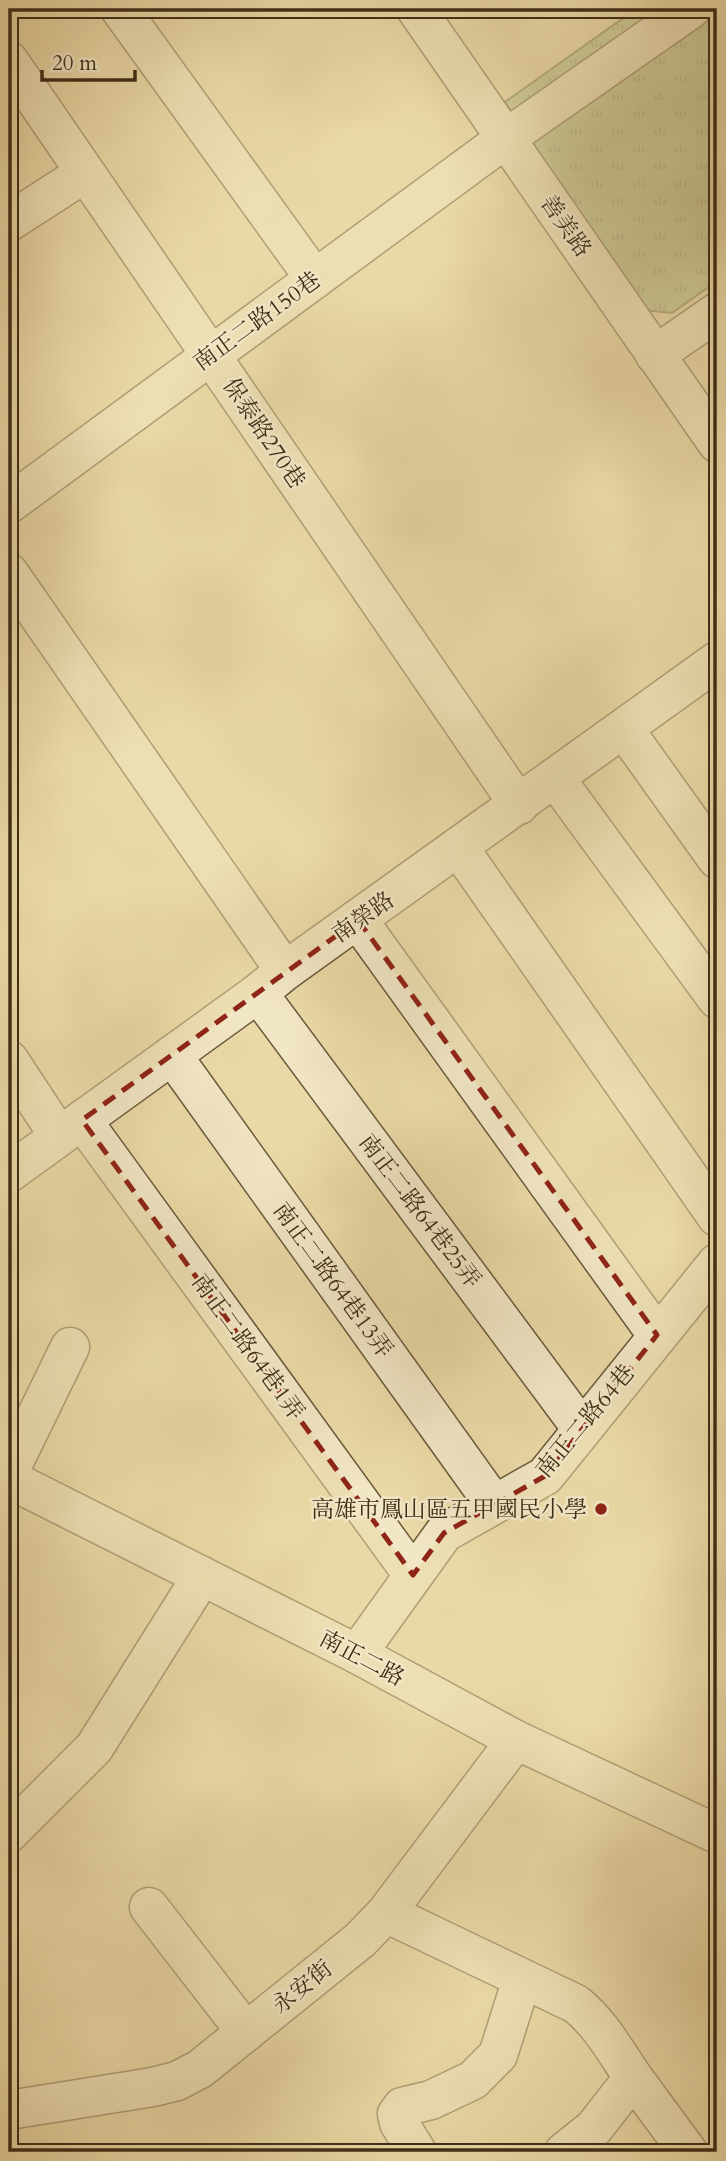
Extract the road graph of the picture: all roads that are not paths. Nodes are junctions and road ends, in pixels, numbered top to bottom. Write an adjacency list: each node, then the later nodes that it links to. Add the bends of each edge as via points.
1 (120, 9): 8 (street)
2 (416, 9): 5 (street, 善美路)
3 (691, 9): 5 (street, 南正二路150巷)
4 (9, 61): 6 (street, 保泰路270巷)
5 (505, 139): 8 (street, 南正二路150巷); 11 (street, 善美路)
6 (85, 173): 7 (street); 10 (street, 保泰路270巷)
7 (9, 222)
8 (315, 279): 10 (street, 南正二路150巷)
9 (717, 312): 11 (street)
10 (211, 355): 13 (street, 南正二路150巷); 18 (street, 保泰路270巷)
11 (655, 355): 12 (street, 善美路)
12 (717, 443)
13 (9, 504)
14 (9, 573): 22 (street, 南正二路64巷25弄)
15 (715, 667): 16 (street, 南榮路)
16 (624, 729): 17 (street, 南榮路); 20 (street)
17 (555, 778): 18 (street, 南榮路); 23 (street)
18 (519, 804): 19 (street, 南榮路)
19 (459, 848): 21 (street, 南榮路); 28 (street)
20 (717, 859)
21 (358, 920): 22 (street, 南榮路); 30 (street)
22 (272, 982): 24 (street, 南榮路); 32 (street, 南正二路64巷25弄)
23 (717, 999)
24 (172, 1055): 26 (street, 南榮路); 35 (street, 南正二路64巷13弄)
25 (9, 1060): 26 (street, 南正二路64巷1弄)
26 (70, 1128): 27 (street, 南榮路); 36 (street, 南正二路64巷1弄)
27 (9, 1173)
28 (717, 1217)
29 (717, 1263): 30 (street, 南正二路64巷)
30 (657, 1335): 32 (street, 南正二路64巷)
31 (70, 1347): 33 (street)
32 (582, 1430): 35 (street, 南正二路64巷, via 545,1476)
33 (9, 1472)
34 (9, 1479): 37 (street, 南正二路)
35 (494, 1504): 36 (street, 南正二路64巷, via 444,1532)
36 (414, 1575): 38 (street, 南正二路64巷)
37 (202, 1576): 38 (street, 南正二路); 40 (street, via 94,1748)
38 (357, 1654): 39 (street, 南正二路)
39 (516, 1740): 41 (street, 南正二路); 43 (street, 永安街)
40 (9, 1833)
41 (717, 1834)
42 (149, 1907): 45 (street)
43 (386, 1913): 44 (street); 45 (street, 永安街, via 360,1940)
44 (522, 1979): 46 (street, via 589,2014); 48 (street, via 498,2055 473,2080 397,2114)
45 (246, 2032): 47 (street, 永安街, via 200,2069 177,2081)
46 (634, 2078): 49 (street, via 594,2128); 50 (street)
47 (9, 2110)
48 (416, 2152)
49 (564, 2152)
50 (688, 2152)

